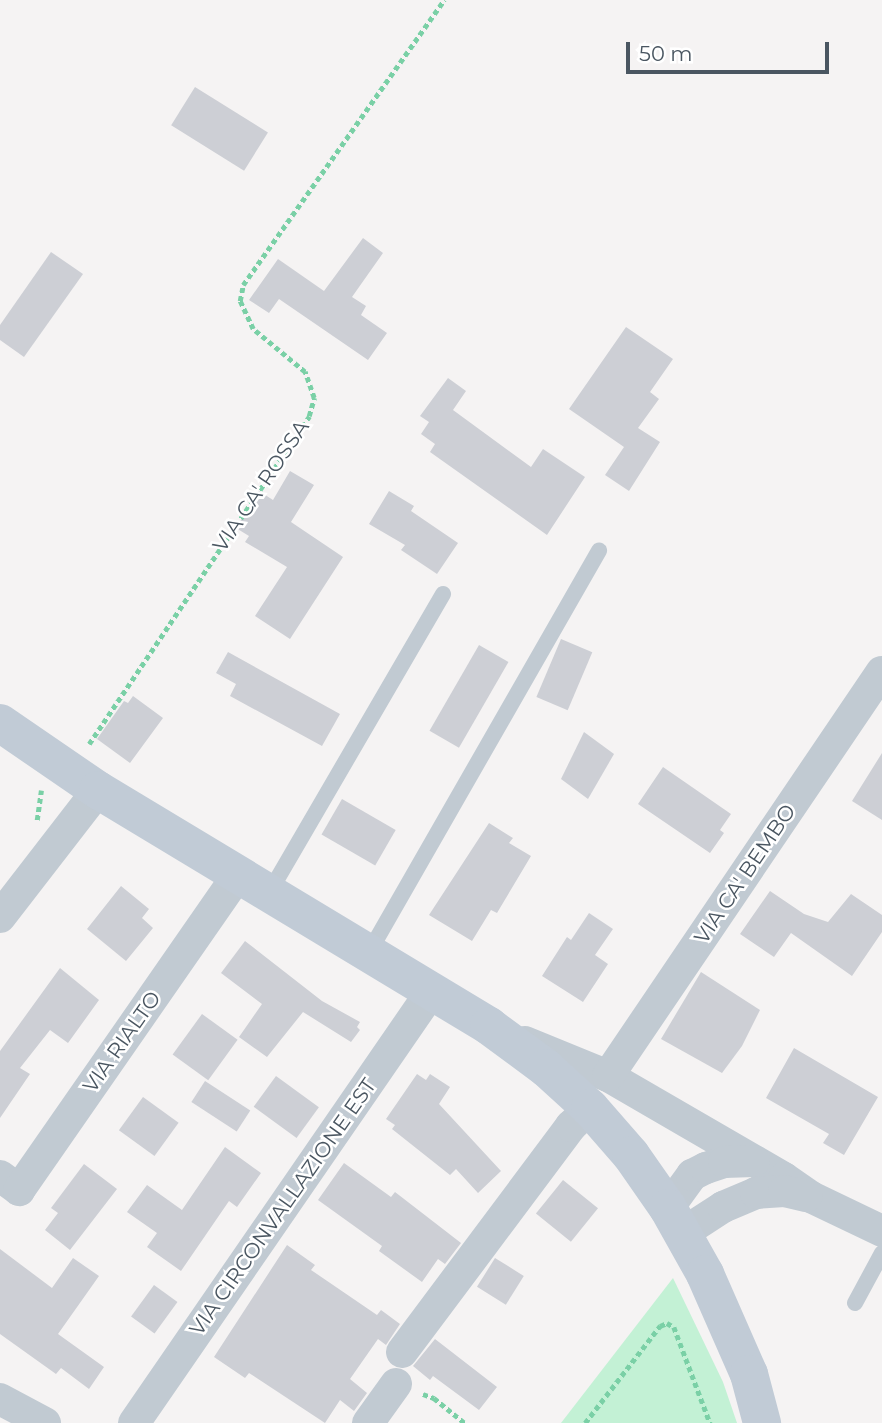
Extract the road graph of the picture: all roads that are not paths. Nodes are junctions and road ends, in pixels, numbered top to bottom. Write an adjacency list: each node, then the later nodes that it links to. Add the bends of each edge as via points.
1 (599, 551): 8 (lane)
2 (443, 594): 6 (lane)
3 (882, 672): 10 (street, VIA CA' BEMBO)
4 (0, 723): 5 (street)
5 (85, 781): 6 (street); 7 (street)
6 (253, 884): 8 (street); 12 (street, VIA RIALTO, via 19,1190)
7 (0, 917)
8 (368, 954): 9 (street)
9 (431, 992): 10 (street, via 489,1026 546,1068); 22 (street, VIA CIRCONVALLAZIONE EST)
10 (599, 1092): 11 (street); 14 (street, via 631,1155); 18 (street, VIA CA' BEMBO)
11 (754, 1161): 13 (street); 14 (street, via 724,1162 692,1175)
12 (0, 1176)
13 (811, 1197): 14 (street, via 784,1191 756,1193); 15 (street)
14 (675, 1220): 24 (street, via 749,1374)
15 (882, 1231)
16 (882, 1253): 17 (lane)
17 (855, 1303)
18 (402, 1352)
19 (396, 1384): 23 (street)
20 (0, 1399): 21 (street)
21 (45, 1423)
22 (134, 1423)
23 (368, 1423)
24 (762, 1423)

